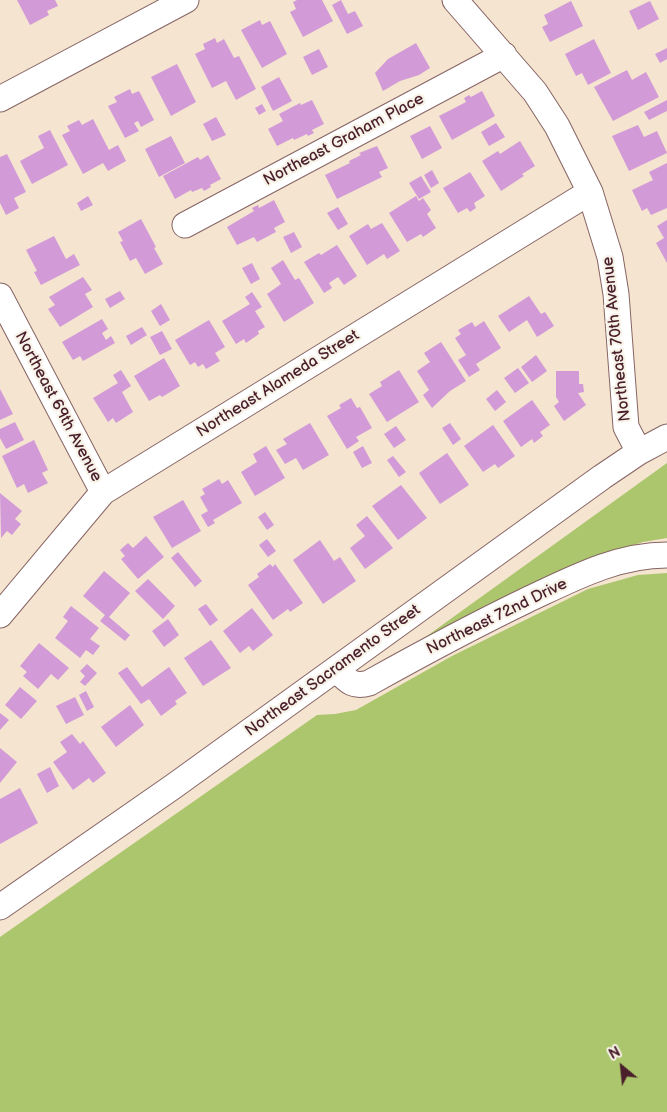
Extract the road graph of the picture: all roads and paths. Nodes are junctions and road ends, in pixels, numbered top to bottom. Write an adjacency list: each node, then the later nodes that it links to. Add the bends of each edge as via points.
1 (186, 0): 4 (street)
2 (456, 0): 3 (street, Northeast 70th Avenue)
3 (504, 55): 5 (street, Northeast 70th Avenue, via 535,92 557,126); 6 (street, Northeast Graham Place)
4 (0, 99)
5 (590, 192): 9 (street, Northeast 70th Avenue, via 610,257 616,294 626,428); 10 (street, Northeast Alameda Street)
6 (184, 225)
7 (0, 296): 10 (street, Northeast 69th Avenue)
8 (667, 437): 9 (street, Northeast Sacramento Street)
9 (639, 452): 13 (street, Northeast Sacramento Street)
10 (103, 492): 12 (street, Northeast Alameda Street)
11 (667, 555): 13 (street, Northeast 72nd Drive, via 634,557 587,573 486,620 361,686 354,685)
12 (0, 615)
13 (336, 669): 14 (street, Northeast Sacramento Street)
14 (0, 907)

